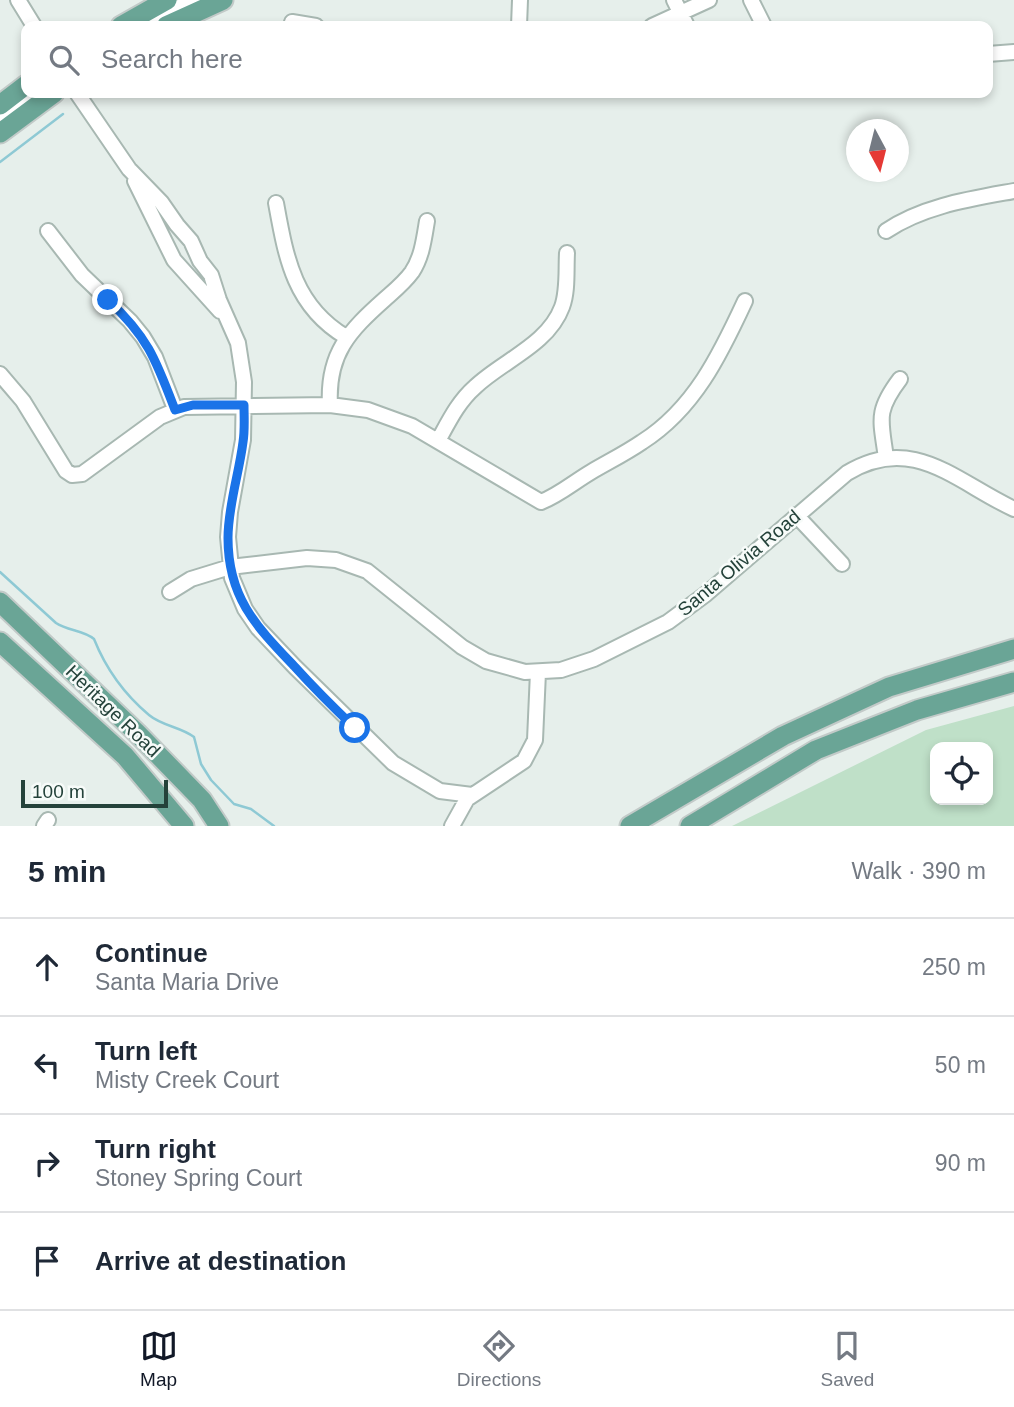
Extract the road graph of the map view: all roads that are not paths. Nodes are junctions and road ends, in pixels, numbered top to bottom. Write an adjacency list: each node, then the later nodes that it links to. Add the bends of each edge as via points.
1 (18, 0): 9 (street)
2 (167, 0): 10 (main road)
3 (193, 0): 11 (street)
4 (223, 0): 12 (main road)
5 (520, 0): 13 (street)
6 (709, 0): 8 (street)
7 (751, 0): 15 (street)
8 (677, 6): 14 (street)
9 (31, 21)
10 (130, 21)
11 (153, 21)
12 (177, 21)
13 (519, 21)
14 (658, 21)
15 (762, 21)
16 (1014, 52): 17 (street)
17 (993, 54)
18 (21, 89): 22 (main road)
19 (31, 98): 23 (street)
20 (47, 98): 24 (main road)
21 (80, 98): 25 (street)
22 (0, 105)
23 (0, 121)
24 (0, 133)
25 (130, 169): 33 (street, via 174,260); 33 (street, via 191,241 211,275)
26 (1014, 191): 30 (street, via 932,209)
27 (276, 203): 34 (street, via 284,250 299,288 321,318)
28 (426, 221): 34 (street, via 422,251 412,272)
29 (48, 231): 39 (street, via 82,275 143,337)
30 (886, 231)
31 (567, 253): 40 (street, via 566,295 554,323 472,390)
32 (745, 301): 40 (street, via 711,370 672,418 643,442 552,498 541,502 531,497)
33 (226, 318): 37 (street, via 242,356)
34 (346, 337): 38 (street, via 331,374)
35 (0, 374): 39 (street, via 72,475 82,474)
36 (900, 379): 41 (street, via 884,399 881,418)
37 (244, 405): 38 (street); 39 (street, via 193,405); 45 (street, via 243,440 230,512)
38 (330, 405): 40 (street, via 383,415)
39 (175, 410)
40 (438, 441)
41 (886, 458): 42 (street, Santa Olivia Road, via 907,457 932,464); 43 (street, Santa Olivia Road, via 847,473)
42 (1014, 509)
43 (796, 515): 44 (street); 50 (street, Santa Olivia Road, via 668,622 583,664)
44 (842, 564)
45 (230, 567): 46 (street, Santa Olivia Road, via 191,579); 50 (street, Santa Olivia Road, via 307,558 357,566 474,654 511,669); 52 (street, via 240,599 258,628 340,714 393,763 440,791)
46 (170, 592)
47 (0, 602): 54 (main road, Heritage Road, via 137,733 202,800)
48 (0, 642): 53 (main road, Heritage Road, via 125,756)
49 (1014, 649): 56 (main road, via 889,687 794,730)
50 (538, 672): 52 (street, via 535,740 524,761)
51 (1014, 682): 57 (main road, via 917,710 816,750)
52 (472, 795): 55 (street)
53 (184, 826)
54 (219, 826)
55 (452, 826)
56 (630, 826)
57 (690, 826)

